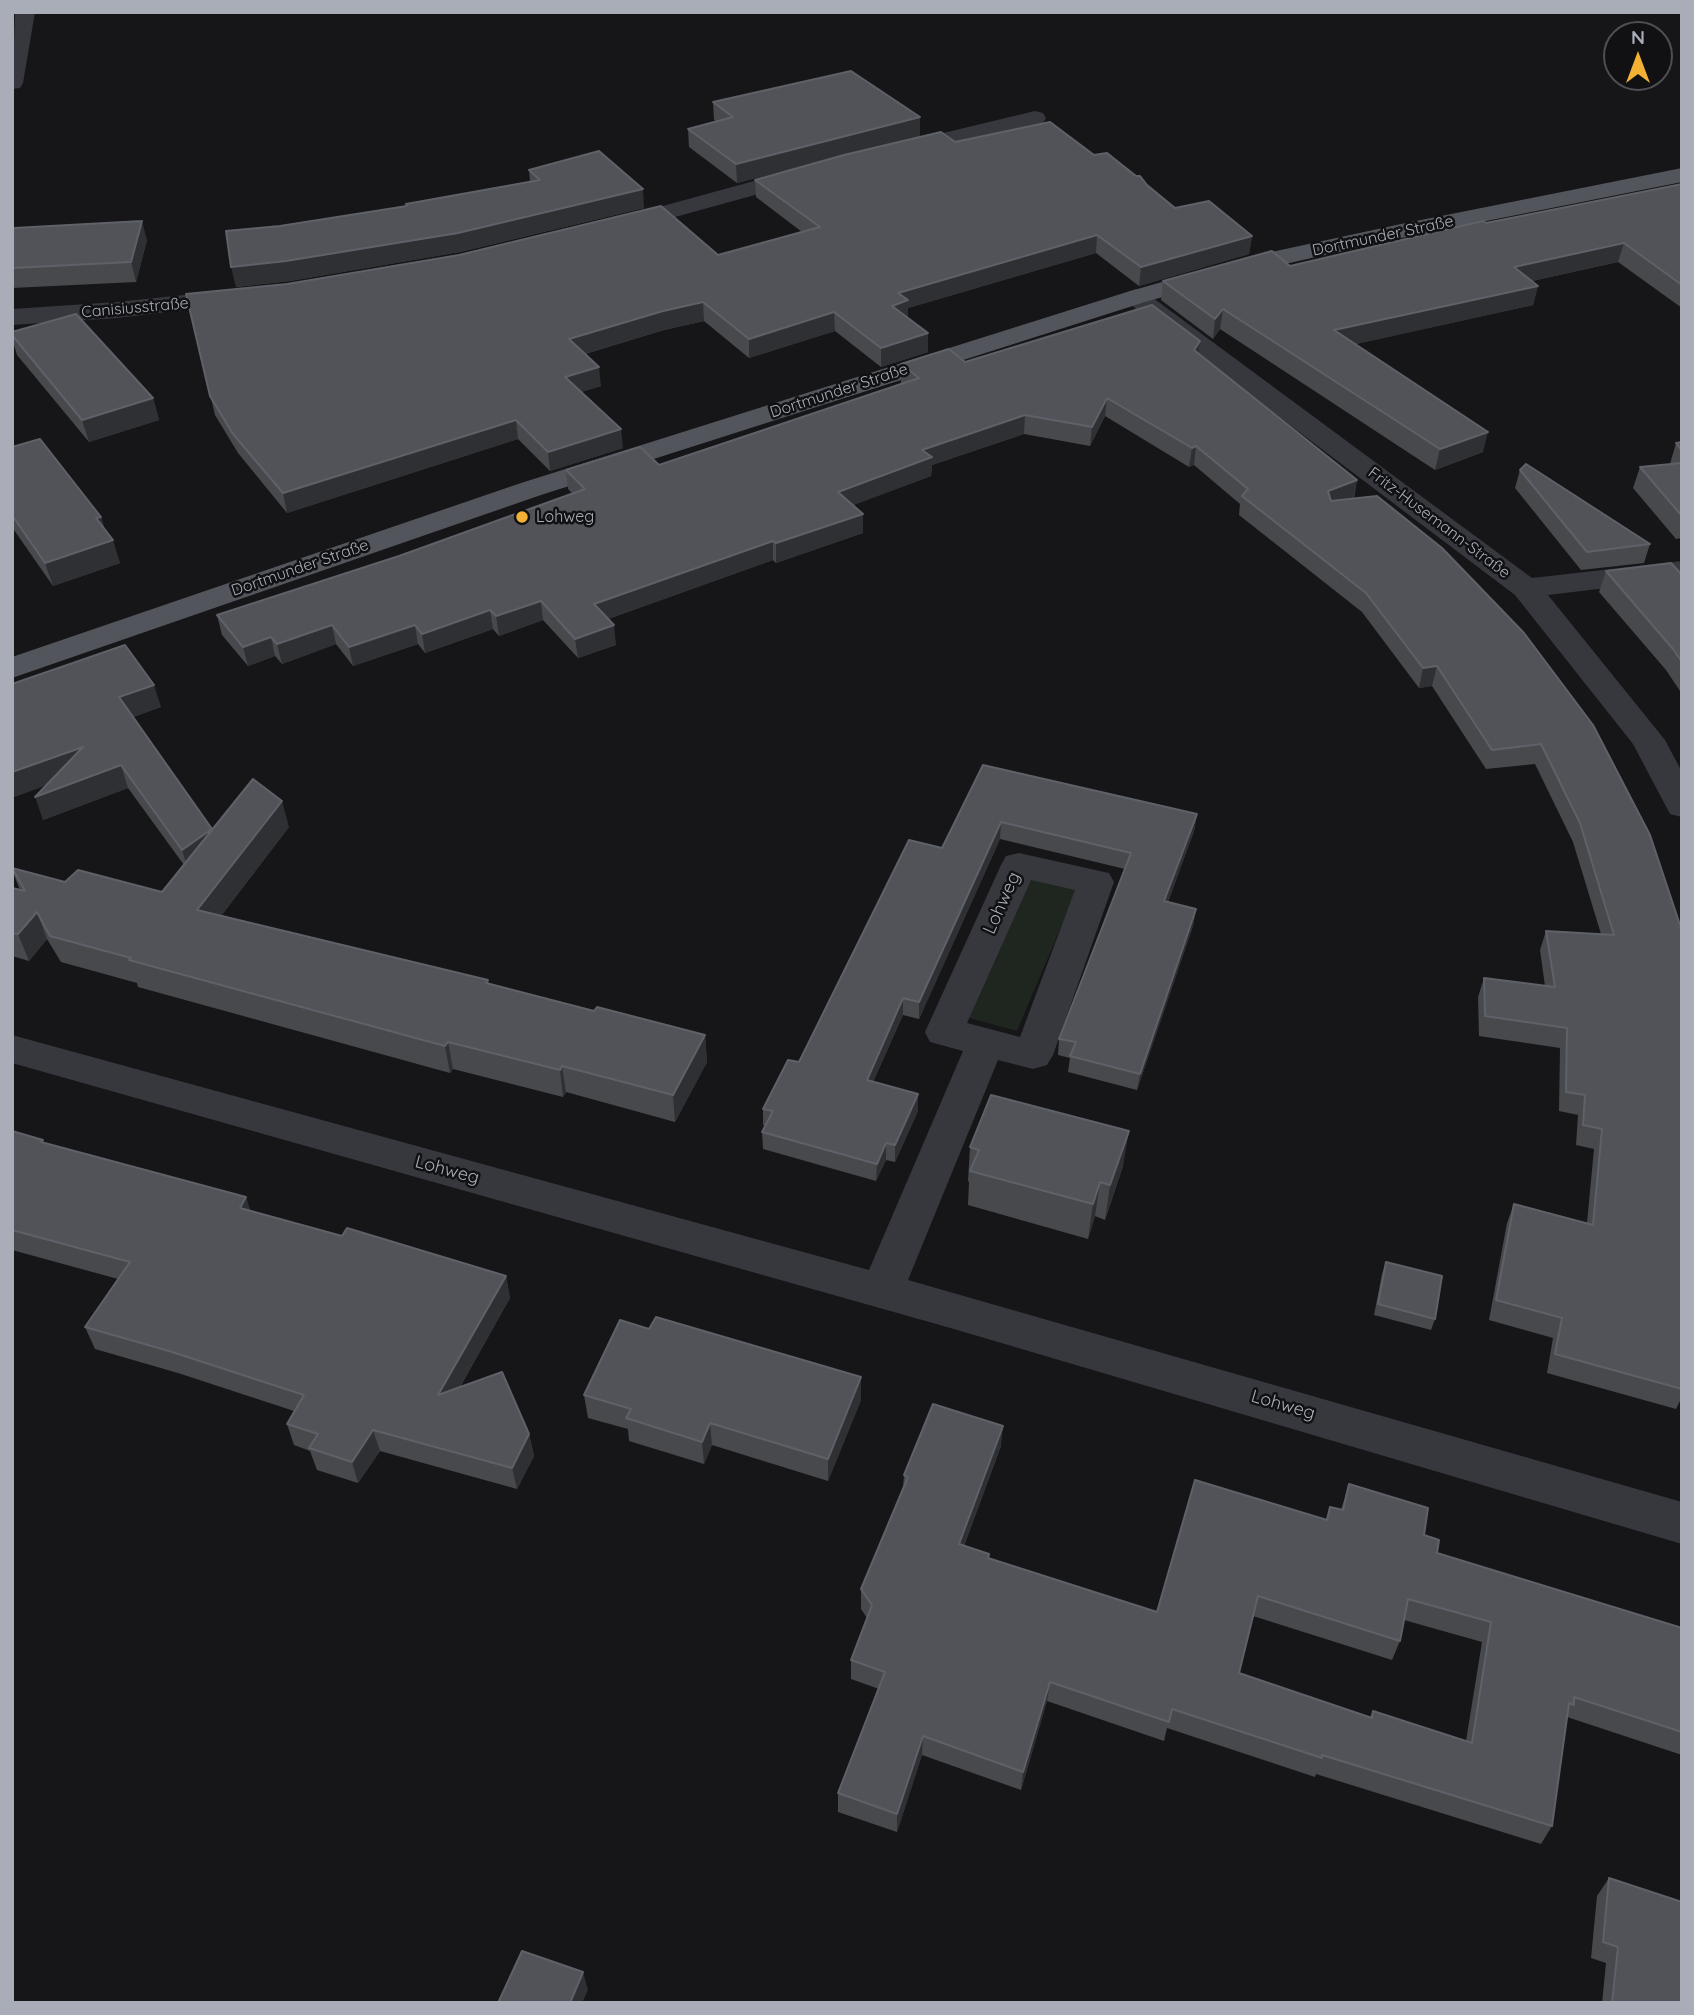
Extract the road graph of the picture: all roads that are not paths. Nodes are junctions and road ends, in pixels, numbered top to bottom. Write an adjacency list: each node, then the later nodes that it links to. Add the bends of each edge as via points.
1 (25, 12): 2 (street)
2 (12, 83)
3 (1035, 118): 4 (street)
4 (876, 156)
5 (824, 169): 7 (street)
6 (1682, 175): 9 (main road, Dortmunder Straße, via 1267,261)
7 (590, 232)
8 (264, 295): 10 (street, Canisiusstraße)
9 (1136, 297): 12 (street, Fritz-Husemann-Straße); 13 (main road, Dortmunder Straße, via 531,489)
10 (12, 317)
11 (1682, 569): 12 (street)
12 (1526, 587): 14 (street, Fritz-Husemann-Straße, via 1648,740)
13 (12, 668)
14 (1682, 806)
15 (986, 1042): 15 (street, Lohweg, via 1033,1055 1096,882 1018,865 944,1032); 17 (street)
16 (12, 1049): 17 (street, Lohweg)
17 (882, 1291): 18 (street, Lohweg)
18 (1682, 1523)

